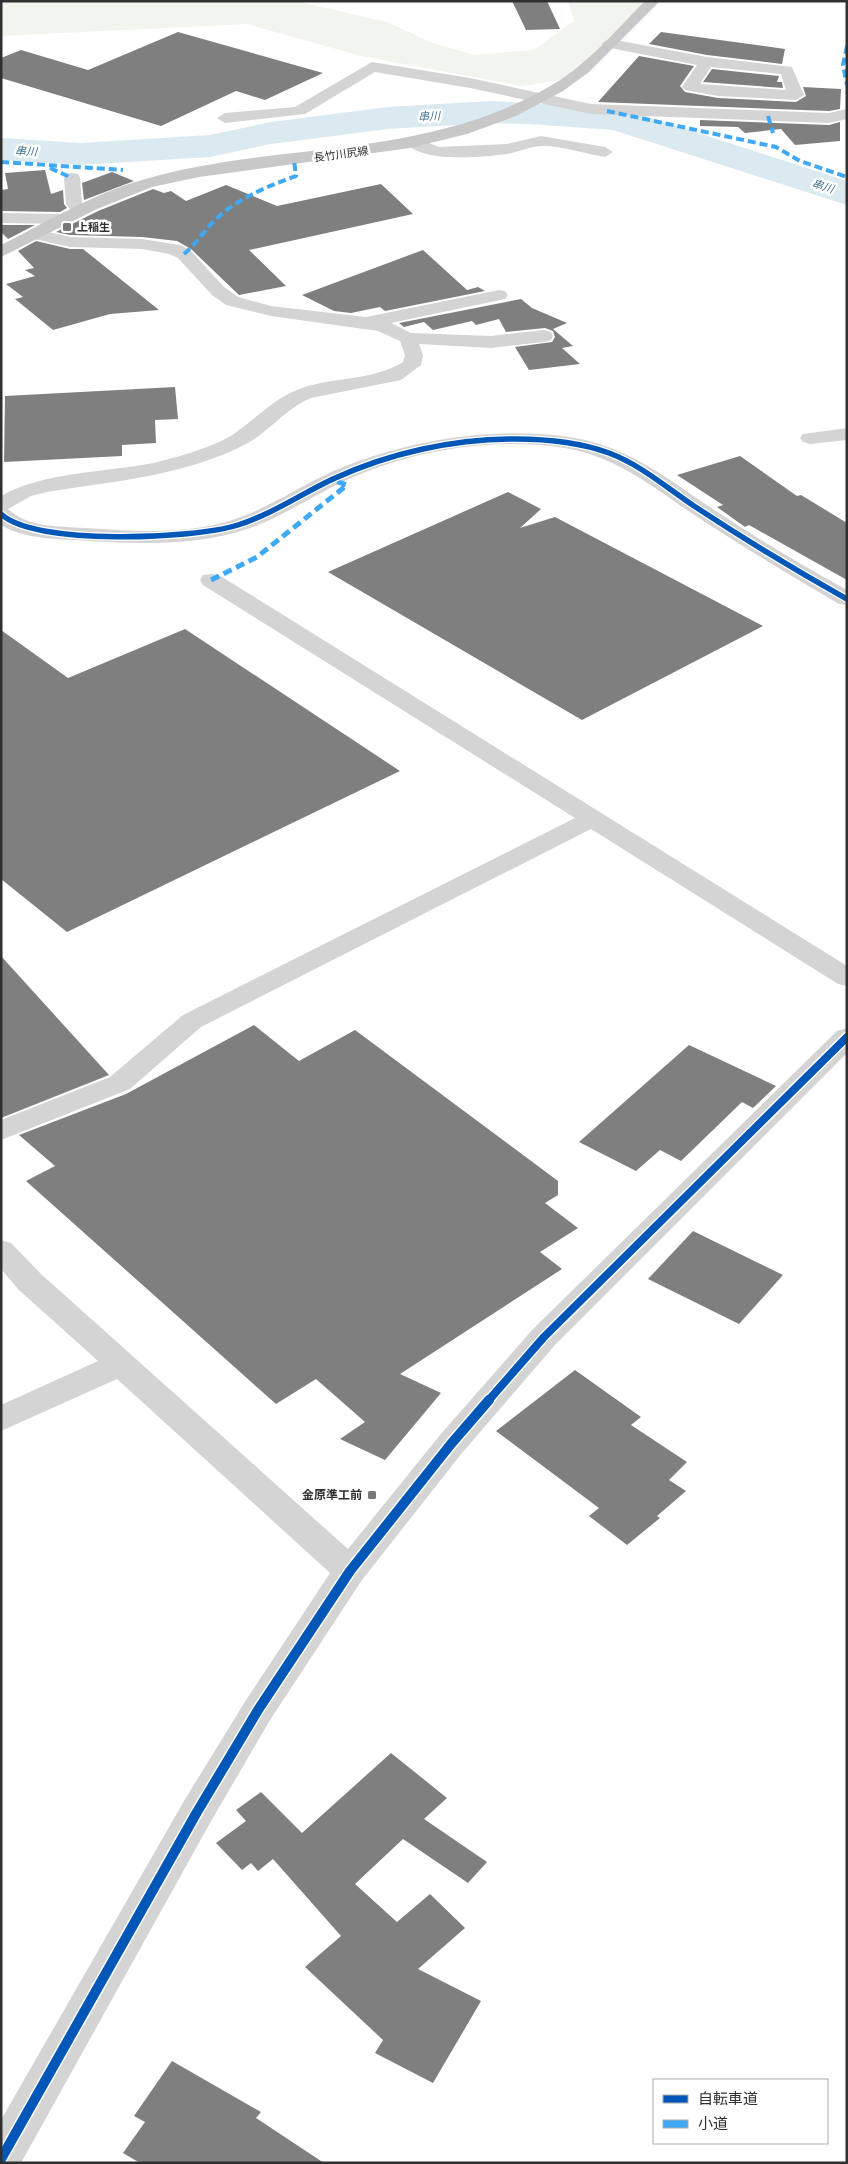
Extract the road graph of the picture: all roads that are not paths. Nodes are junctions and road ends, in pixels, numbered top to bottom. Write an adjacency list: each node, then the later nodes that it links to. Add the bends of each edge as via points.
1 (653, 1): 2 (main road, 長竹川尻線)
2 (610, 44): 3 (street); 4 (main road, 長竹川尻線, via 577,75)
3 (707, 62): 3 (street, via 787,70 796,95 690,87)
4 (539, 99): 5 (street, via 607,111 830,118); 6 (street, via 372,67 299,111); 7 (main road, 長竹川尻線, via 489,120)
5 (847, 114)
6 (225, 118)
7 (412, 141): 8 (street, via 427,150 439,152 495,150 541,141); 10 (main road, 長竹川尻線, via 164,180 120,192)
8 (605, 152)
9 (72, 178): 10 (street, via 74,204)
10 (80, 210): 12 (main road, 長竹川尻線)
11 (1, 218): 12 (street)
12 (63, 219): 13 (main road, 長竹川尻線)
13 (36, 234): 14 (main road, 長竹川尻線); 16 (street, via 77,243 142,244 174,249 184,254 218,291 232,301 271,311)
14 (1, 252)
15 (499, 295): 16 (street)
16 (367, 323): 18 (street)
17 (544, 336): 18 (street, via 490,342)
18 (408, 338): 21 (street, via 414,355 412,365 405,370 378,380 306,393 292,399 240,439 219,450 153,469 24,492)
19 (847, 434): 20 (street)
20 (810, 438)
21 (1, 505)
22 (1, 515): 24 (street, via 14,524 30,528 88,535 214,531 250,520 350,471 402,454 495,441 550,440 586,446 618,457 769,554)
23 (211, 580): 25 (street)
24 (847, 599)
25 (592, 819): 26 (street); 28 (street, via 192,1021 120,1083)
26 (847, 978)
27 (847, 1037): 32 (street, via 544,1337 451,1444)
28 (1, 1131)
29 (1, 1250): 30 (street, via 30,1282)
30 (120, 1364): 31 (street); 32 (street)
31 (1, 1419)
32 (350, 1571): 33 (street, via 258,1710 197,1812)
33 (1, 2158)

